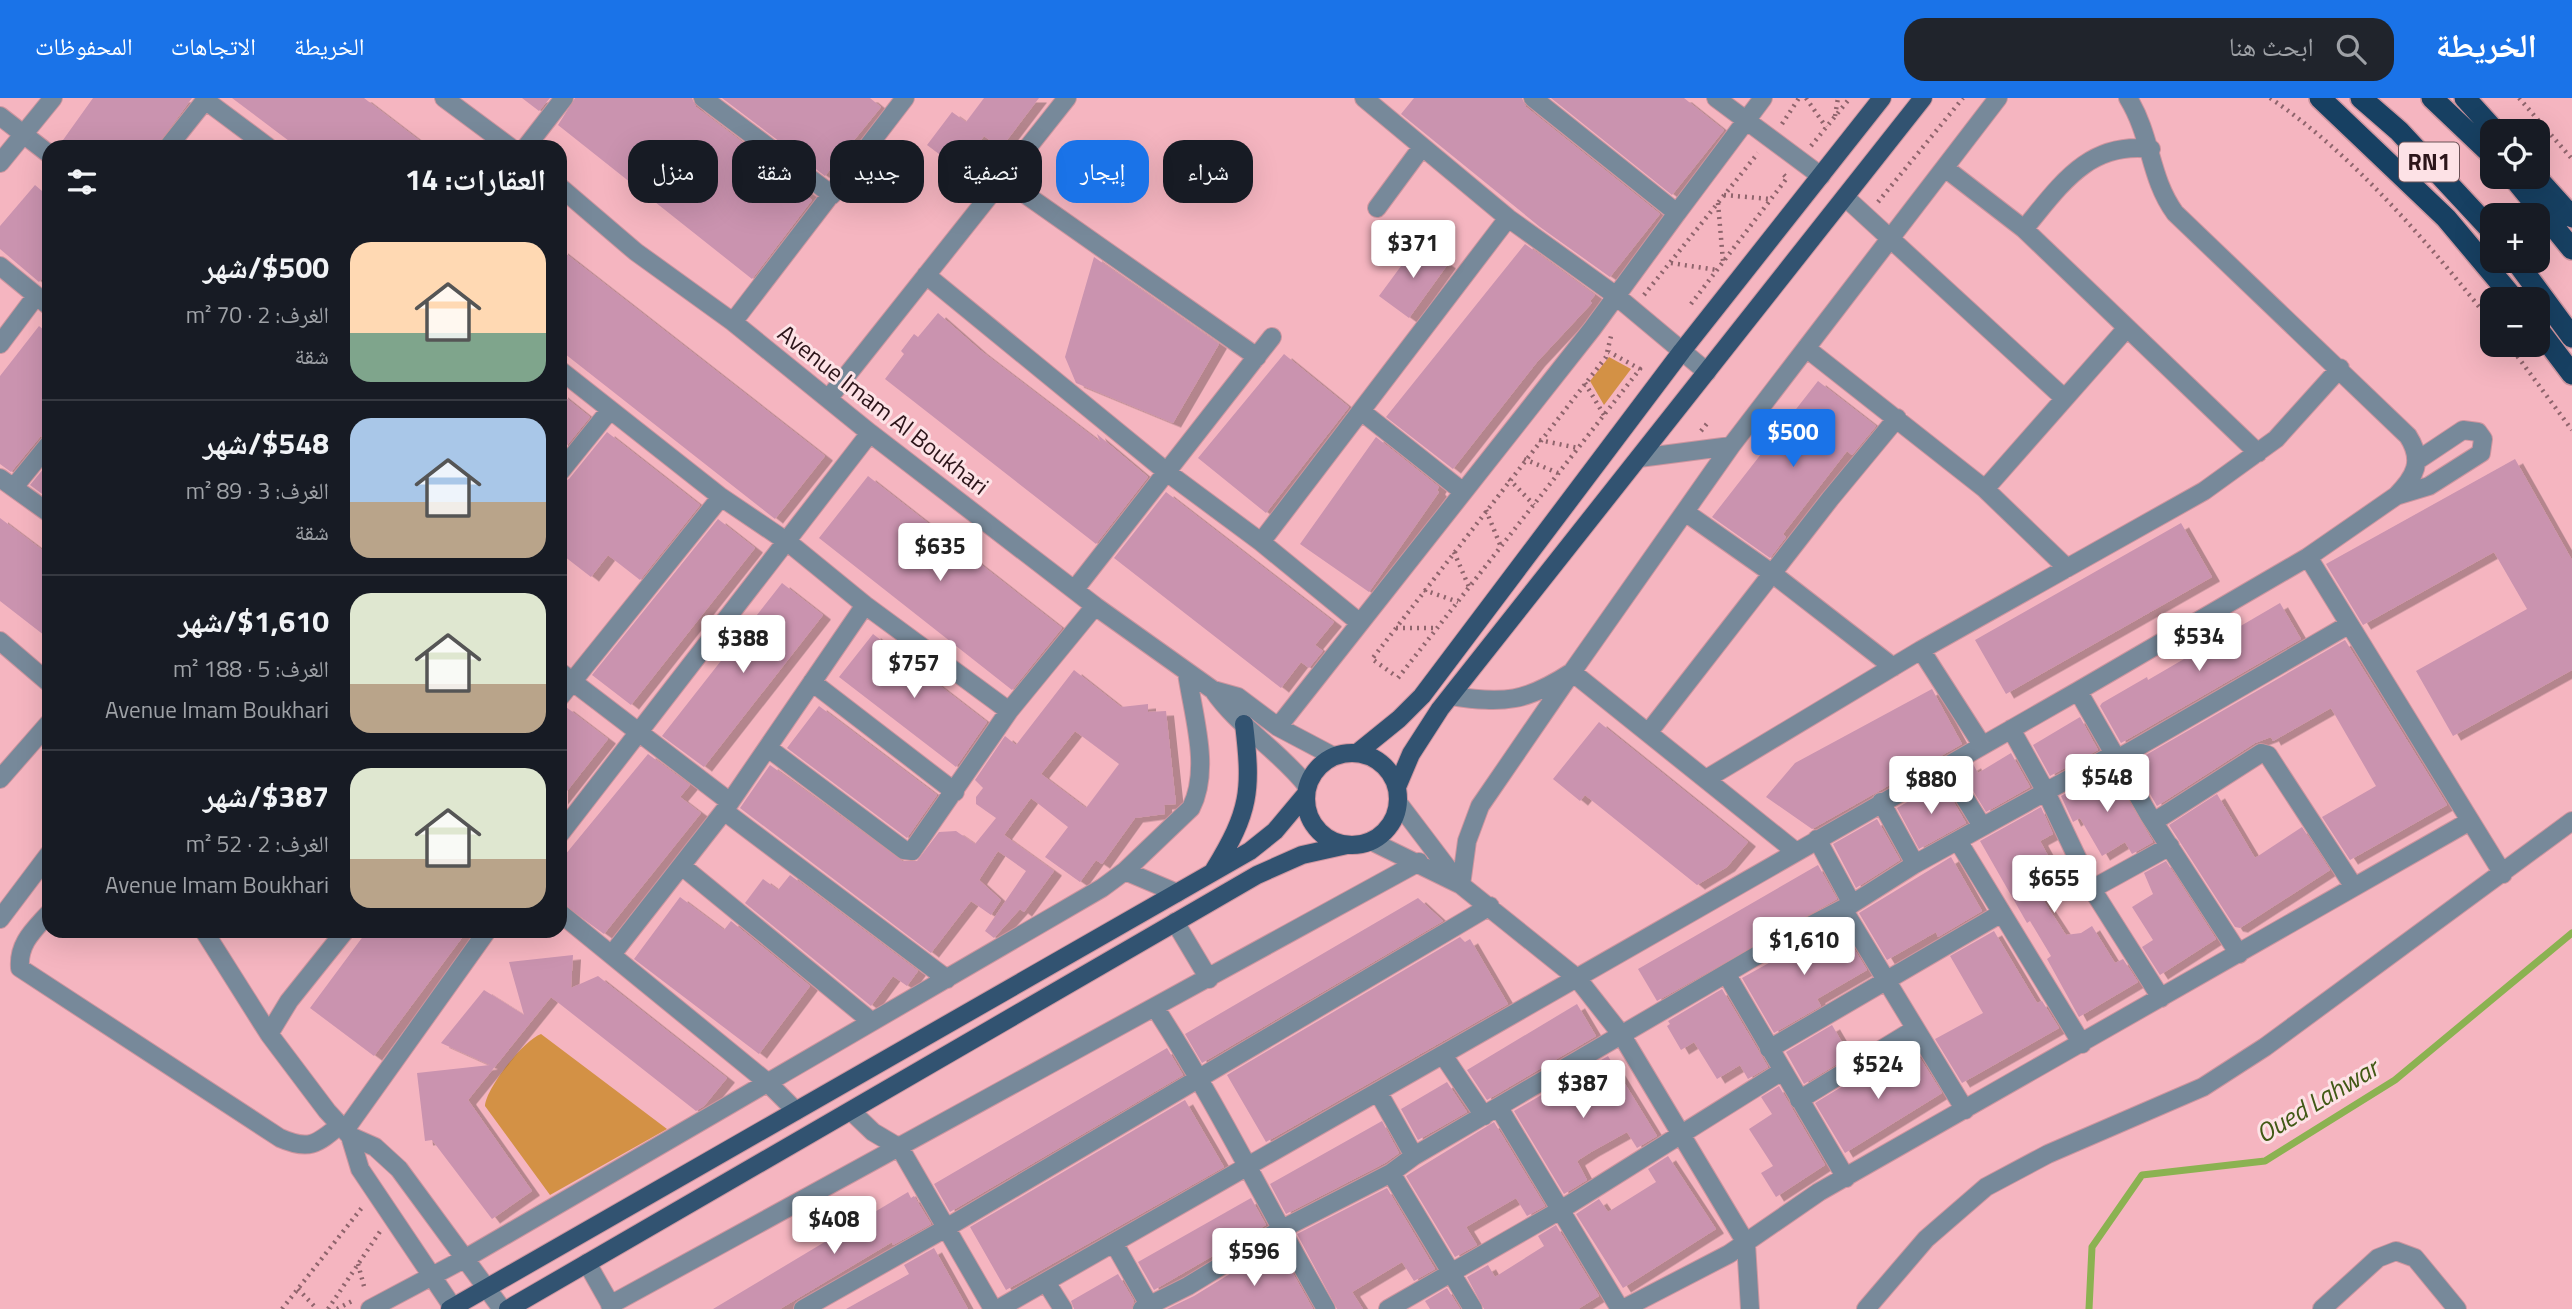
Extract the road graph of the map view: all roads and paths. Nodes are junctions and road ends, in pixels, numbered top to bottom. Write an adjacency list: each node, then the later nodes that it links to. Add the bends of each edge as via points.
1 (53, 98): 33 (street)
2 (444, 98): 37 (street)
3 (564, 98): 38 (street)
4 (703, 98): 54 (street)
5 (1067, 98): 40 (street)
6 (1532, 98): 63 (street)
7 (1716, 98): 30 (street)
8 (1763, 98): 30 (street)
9 (1800, 98): 32 (path, via 1780,122)
10 (1806, 98): 31 (path)
11 (1838, 98): 28 (path)
12 (1850, 98): 28 (path)
13 (1882, 98): 50 (main road)
14 (1923, 98): 56 (main road)
15 (1963, 98): 64 (path)
16 (1998, 98): 48 (street)
17 (2128, 98): 44 (street)
18 (2270, 98): 81 (path, via 2319,133 2449,268)
19 (2320, 98): 77 (highway, via 2446,218)
20 (2361, 98): 67 (highway, RN1, via 2399,131)
21 (2432, 98): 41 (highway, RN1)
22 (2465, 98): 29 (highway)
23 (2519, 98): 46 (path)
24 (206, 99): 35 (street); 36 (street)
25 (903, 99): 39 (street)
26 (1376, 102): 42 (street)
27 (0, 116): 33 (street)
28 (1835, 117): 31 (path)
29 (2484, 119)
30 (1746, 122): 50 (street); 63 (street)
31 (1826, 127): 34 (path, via 1811,146)
32 (1791, 131)
33 (22, 133): 43 (street); 47 (street)
34 (1802, 139)
35 (174, 140)
36 (259, 140)
37 (501, 140)
38 (531, 140)
39 (873, 140)
40 (1033, 140)
41 (2480, 144)
42 (1422, 147): 62 (street); 66 (street)
43 (42, 149)
44 (2151, 149): 68 (street, via 2121,148 2099,154 2062,185); 95 (street, via 2158,183 2182,221)
45 (1764, 158): 55 (path, via 1757,152)
46 (2572, 159)
47 (0, 163)
48 (1945, 168): 68 (street); 69 (street)
49 (1778, 170): 58 (path, via 1787,178)
50 (1821, 176): 91 (main road)
51 (2523, 189): 70 (highway)
52 (2547, 189): 65 (highway)
53 (567, 193): 83 (street, Avenue Imam Al Boukhari, via 636,252)
54 (830, 193)
55 (1723, 195): 58 (path); 59 (path)
56 (1845, 197): 64 (street); 96 (main road)
57 (830, 198): 83 (street)
58 (1770, 199): 71 (path)
59 (1718, 201): 71 (path); 72 (path)
60 (982, 203): 76 (street)
61 (1037, 203): 93 (street)
62 (1377, 208)
63 (1677, 213): 78 (street)
64 (1866, 216): 69 (street)
65 (2572, 217)
66 (1508, 218): 78 (street); 103 (street)
67 (2480, 218)
68 (2024, 229): 85 (street)
69 (1891, 238): 90 (street); 100 (street)
70 (2572, 249)
71 (1723, 261): 74 (path)
72 (1670, 263): 74 (path); 80 (path, via 1643,297)
73 (0, 267): 79 (street)
74 (1717, 270): 82 (path)
75 (2525, 273): 87 (highway)
76 (926, 275): 101 (street); 117 (street)
77 (2504, 287)
78 (1615, 295): 91 (street); 122 (street)
79 (42, 301): 88 (street)
80 (1651, 304)
81 (2480, 308)
82 (1687, 310)
83 (733, 322): 101 (street, Avenue Imam Al Boukhari)
84 (1611, 327): 92 (path)
85 (2126, 330): 100 (street); 112 (street)
86 (1272, 337): 93 (street)
87 (2572, 337)
88 (0, 344)
89 (2550, 345): 97 (highway)
90 (1806, 348): 105 (street); 109 (street)
91 (1682, 351): 96 (street); 169 (main road, via 1422,696)
92 (1609, 352): 99 (path); 104 (path, via 1640,369)
93 (1256, 357): 117 (street)
94 (2518, 357): 106 (path)
95 (2340, 368): 112 (street); 115 (street, via 2408,436)
96 (1707, 372): 113 (main road)
97 (2572, 374)
98 (567, 376): 102 (street)
99 (1585, 383): 104 (path); 108 (path)
100 (2064, 398): 121 (street)
101 (828, 399): 107 (street, Avenue Imam Al Boukhari)
102 (610, 410): 116 (street); 124 (street)
103 (1361, 411): 122 (street); 129 (street)
104 (1604, 415): 110 (path)
105 (1897, 418): 121 (street); 135 (street)
106 (2572, 430)
107 (870, 433): 130 (street); 137 (street, Avenue Imam Al Boukhari)
108 (1539, 440): 110 (path); 114 (path)
109 (1731, 446): 113 (street); 128 (street)
110 (1578, 448): 118 (path)
111 (42, 450): 120 (street)
112 (2258, 453): 134 (street, via 2204,491)
113 (1639, 458): 159 (main road)
114 (1524, 459): 118 (path); 119 (path)
115 (2418, 460): 123 (street, via 2413,477); 123 (street, via 2463,430 2478,432 2483,439 2481,453 2429,486)
116 (567, 463)
117 (1168, 473): 129 (street); 137 (street)
118 (1558, 473): 125 (path)
119 (1509, 479): 125 (path); 127 (path)
120 (7, 483): 126 (street)
121 (1984, 489): 134 (street)
122 (1462, 491): 142 (street)
123 (2396, 496): 133 (street)
124 (721, 497): 130 (street); 152 (street)
125 (1534, 505): 131 (path)
126 (42, 508)
127 (1486, 509): 131 (path); 132 (path)
128 (1685, 512): 135 (street); 149 (street)
129 (1261, 542): 142 (street)
130 (789, 543): 140 (street); 165 (street)
131 (1501, 547): 136 (path)
132 (1454, 552): 136 (path); 138 (path)
133 (2308, 556): 143 (street); 158 (street)
134 (2067, 568): 147 (street)
135 (1773, 574): 148 (street); 166 (street)
136 (1469, 587): 139 (path)
137 (1074, 589): 141 (street, Avenue Imam Al Boukhari)
138 (1424, 590): 139 (path); 144 (path)
139 (1458, 602): 145 (path)
140 (865, 605): 156 (street); 160 (street)
141 (1095, 606): 150 (street, Avenue Imam Al Boukhari); 160 (street)
142 (1360, 622): 162 (street)
143 (2348, 625): 171 (street); 182 (street)
144 (1396, 628): 145 (path); 151 (path, via 1372,659)
145 (1438, 628): 155 (path)
146 (0, 641): 153 (street)
147 (1922, 650): 148 (street); 167 (street)
148 (1893, 667): 174 (street)
149 (1572, 672): 159 (street, via 1516,700); 166 (street); 199 (street, via 1480,806 1466,841)
150 (1187, 673): 157 (street, Avenue Imam Al Boukhari); 196 (street, via 1201,780 1198,795 1186,814)
151 (1393, 674)
152 (567, 675)
153 (42, 677)
154 (567, 677): 165 (street)
155 (1398, 678)
156 (812, 682): 168 (street); 176 (street)
157 (1213, 690): 161 (street, Avenue Imam Al Boukhari, via 1227,711); 162 (street, Avenue Imam Al Boukhari, via 1238,697)
158 (2078, 691): 163 (street); 171 (street)
159 (1451, 695): 178 (main road, via 1419,739)
160 (1009, 711): 176 (street)
161 (1244, 724): 175 (street, Avenue Imam Al Boukhari, via 1274,749); 197 (main road, via 1248,794 1237,831)
162 (1278, 727): 170 (street, Avenue Imam Al Boukhari)
163 (2011, 729): 167 (street); 177 (street)
164 (42, 731): 173 (street)
165 (640, 732): 180 (street); 184 (street)
166 (1648, 733): 174 (street)
167 (1982, 746): 172 (street)
168 (768, 748): 176 (street, via 907,851 914,850); 180 (street)
169 (1357, 752): 170 (main road); 178 (main road, via 1388,769)
170 (1333, 756): 175 (main road, via 1314,772)
171 (2116, 757): 177 (street); 181 (street)
172 (1945, 766): 179 (street); 185 (street)
173 (0, 779)
174 (1706, 779): 191 (street)
175 (1306, 790): 189 (main road, via 1306,806 1316,828 1325,837); 197 (main road, via 1286,820 1263,842)
176 (955, 792)
177 (2046, 792): 185 (street); 201 (street)
178 (1398, 795): 187 (main road, via 1390,826); 199 (street, via 1421,837)
179 (1881, 802): 186 (street); 194 (street)
180 (727, 806): 195 (street); 217 (street)
181 (2155, 821): 190 (street); 200 (street, via 2261,753 2268,755)
182 (2470, 821): 198 (street); 200 (street)
183 (2572, 821): 198 (street)
184 (567, 825)
185 (1982, 826): 188 (street)
186 (1817, 839): 191 (street); 204 (street)
187 (1371, 841): 189 (main road); 192 (street)
188 (1958, 841): 194 (street); 205 (street)
189 (1347, 845): 209 (main road, via 1281,862)
190 (2170, 846): 201 (street); 214 (street)
191 (1795, 851): 216 (street)
192 (1419, 862): 199 (street); 218 (street)
193 (42, 863): 207 (street)
194 (1915, 864): 204 (street)
195 (683, 867): 213 (street); 222 (street)
196 (1125, 871): 202 (street); 217 (street)
197 (1212, 872): 202 (main road)
198 (2503, 874): 265 (street, via 2203,1087 2048,1154 1986,1187 1926,1239)
199 (1461, 885): 203 (street)
200 (2354, 887): 214 (street)
201 (2092, 889): 220 (street)
202 (1177, 893): 235 (main road)
203 (1490, 906): 216 (street); 230 (street)
204 (1848, 906): 215 (street); 219 (street)
205 (2000, 914): 219 (street); 226 (street)
206 (567, 918): 213 (street)
207 (0, 919)
208 (42, 921): 238 (street, via 23,944 20,968 280,1138 298,1146 318,1143)
209 (1175, 922): 218 (street); 236 (main road)
210 (208, 938): 224 (street)
211 (339, 938): 224 (street)
212 (482, 938): 238 (street)
213 (613, 953): 231 (street)
214 (2239, 954): 220 (street)
215 (1727, 975): 225 (street); 227 (street)
216 (1577, 978): 225 (street); 228 (street)
217 (947, 979): 222 (street)
218 (1209, 979): 221 (street)
219 (1886, 980): 223 (street); 227 (street)
220 (2161, 998): 226 (street)
221 (1156, 1009): 230 (street); 240 (street)
222 (872, 1022): 231 (street)
223 (1915, 1028): 233 (street); 234 (street)
224 (269, 1034): 238 (street)
225 (1621, 1034): 237 (street); 239 (street)
226 (2082, 1044): 234 (street)
227 (1769, 1049): 229 (street)
228 (1443, 1055): 232 (street); 237 (street)
229 (1783, 1072): 233 (street); 239 (street)
230 (1201, 1078): 242 (street); 247 (street)
231 (768, 1082): 235 (street); 252 (street)
232 (1378, 1092): 241 (street); 242 (street)
233 (1799, 1100): 244 (street)
234 (1965, 1110): 244 (street)
235 (796, 1111): 258 (main road)
236 (851, 1111): 240 (street, via 873,1132); 253 (main road)
237 (1491, 1112): 241 (street); 245 (street)
238 (345, 1130): 252 (street, via 375,1147 399,1169); 256 (street, via 360,1169)
239 (1681, 1132): 245 (street); 251 (street)
240 (900, 1148): 247 (street); 261 (street)
241 (1414, 1156): 243 (street)
242 (1249, 1166): 248 (street); 250 (street)
243 (1391, 1173): 248 (street); 255 (street)
244 (1846, 1178): 251 (street, via 1792,1208)
245 (1562, 1209): 255 (street); 277 (street)
246 (372, 1210): 259 (path, via 367,1202)
247 (946, 1228): 271 (street); 272 (street)
248 (1280, 1230): 262 (street); 274 (street)
249 (390, 1236): 254 (path, via 383,1226)
250 (1114, 1243): 257 (street); 262 (street)
251 (1746, 1243): 263 (street); 277 (street)
252 (466, 1258): 256 (street); 258 (street)
253 (587, 1263): 261 (street); 270 (main road)
254 (358, 1264): 260 (path); 268 (path)
255 (1451, 1272): 275 (street); 276 (street)
256 (434, 1275): 260 (street); 264 (street)
257 (1046, 1282): 272 (street); 273 (street)
258 (485, 1288): 264 (main road); 269 (street)
259 (298, 1289): 266 (path); 267 (path)
260 (368, 1301)
261 (611, 1307)
262 (1145, 1307)
263 (1753, 1307)
264 (453, 1308)
265 (1865, 1308)
266 (282, 1309)
267 (317, 1309)
268 (328, 1309)
269 (502, 1309)
270 (508, 1309)
271 (803, 1309)
272 (996, 1309)
273 (1063, 1309)
274 (1326, 1309)
275 (1388, 1309)
276 (1473, 1309)
277 (1622, 1309)
278 (2322, 1309): 279 (street, via 2378,1258 2396,1251 2415,1258)
279 (2457, 1309)

